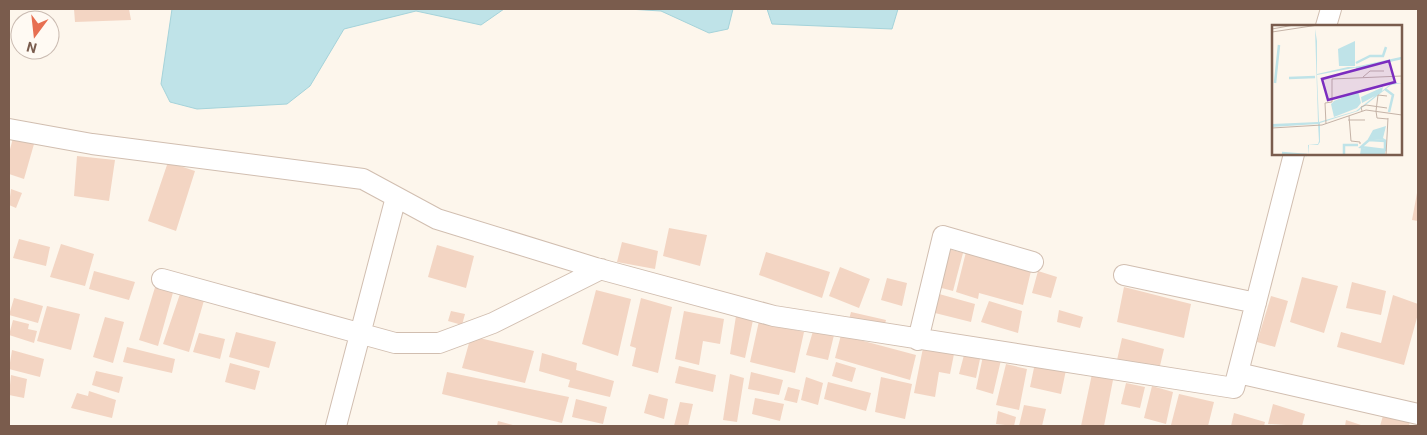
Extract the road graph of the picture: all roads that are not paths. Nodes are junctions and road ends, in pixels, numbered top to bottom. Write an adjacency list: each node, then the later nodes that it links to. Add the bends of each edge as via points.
1 (1331, 9): 2 (street)
2 (1326, 25)
3 (9, 129): 5 (street, via 102,145 363,179)
4 (1294, 155): 10 (street)
5 (396, 197): 7 (street, via 437,219); 11 (street)
6 (1033, 262): 12 (street, via 943,236)
7 (601, 269): 11 (street, via 494,323 439,343 395,344); 12 (street, via 774,316)
8 (1124, 275): 10 (street)
9 (162, 279): 11 (street)
10 (1256, 302): 13 (street)
11 (360, 334): 15 (street)
12 (918, 340): 13 (street, via 1234,388)
13 (1238, 373): 14 (street)
14 (1418, 414)
15 (336, 426)

